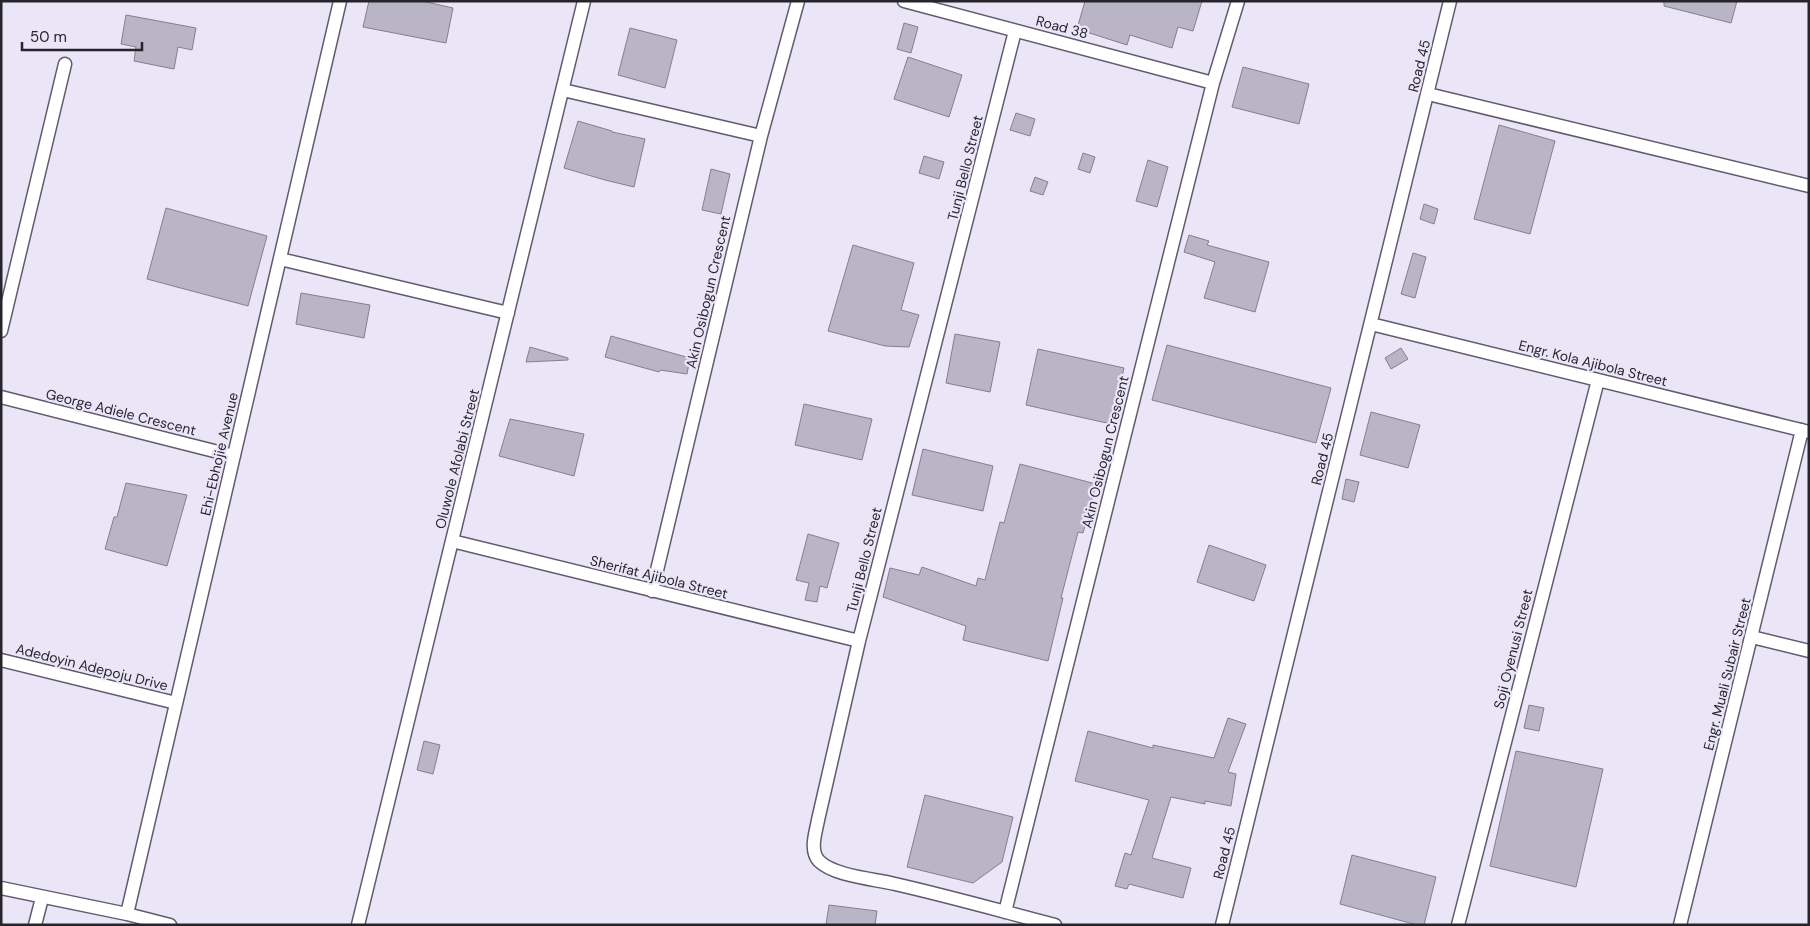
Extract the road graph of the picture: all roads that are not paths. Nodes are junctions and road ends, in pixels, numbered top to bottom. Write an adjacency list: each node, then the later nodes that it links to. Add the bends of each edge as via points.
1 (340, 1): 14 (street, Ehi-Ebhojie Avenue)
2 (584, 1): 10 (street, Oluwole Afolabi Street)
3 (798, 1): 12 (street, Akin Osibogun Crescent)
4 (904, 1): 7 (street, Road 38)
5 (1238, 1): 9 (street, Akin Osibogun Crescent)
6 (1450, 1): 11 (street, Road 45)
7 (1015, 31): 9 (street, Road 38); 25 (street, Tunji Bello Street)
8 (65, 64): 17 (street)
9 (1213, 83): 31 (street, Akin Osibogun Crescent)
10 (563, 90): 12 (street); 15 (street, Oluwole Afolabi Street)
11 (1428, 94): 13 (street); 16 (street, Road 45)
12 (761, 136): 23 (street, Akin Osibogun Crescent)
13 (1809, 186)
14 (280, 259): 15 (street); 21 (street, Ehi-Ebhojie Avenue)
15 (508, 313): 22 (street, Oluwole Afolabi Street)
16 (1371, 324): 18 (street, Engr. Kola Ajibola Street); 37 (street, Road 45)
17 (1, 332)
18 (1598, 380): 20 (street, Engr. Kola Ajibola Street); 38 (street, Soji Oyenusi Street)
19 (1, 397): 21 (street, George Adiele Crescent)
20 (1805, 431): 24 (street, Engr. Muali Subair Street)
21 (234, 456): 28 (street, Ehi-Ebhojie Avenue)
22 (452, 541): 23 (street, Sherifat Ajibola Street); 35 (street, Oluwole Afolabi Street)
23 (652, 591): 25 (street, Sherifat Ajibola Street)
24 (1752, 636): 26 (street); 39 (street, Engr. Muali Subair Street)
25 (859, 642): 31 (street, Tunji Bello Street, via 818,820 814,846 817,858 827,867 845,873)
26 (1809, 651)
27 (1, 660): 28 (street, Adedoyin Adepoju Drive)
28 (176, 703): 32 (street, Ehi-Ebhojie Avenue)
29 (1, 888): 30 (street)
30 (42, 898): 32 (street); 33 (street)
31 (1005, 912): 36 (street, Tunji Bello Street)
32 (127, 914): 34 (street)
33 (35, 925)
34 (170, 925)
35 (358, 925)
36 (1054, 925)
37 (1222, 925)
38 (1458, 925)
39 (1680, 925)

